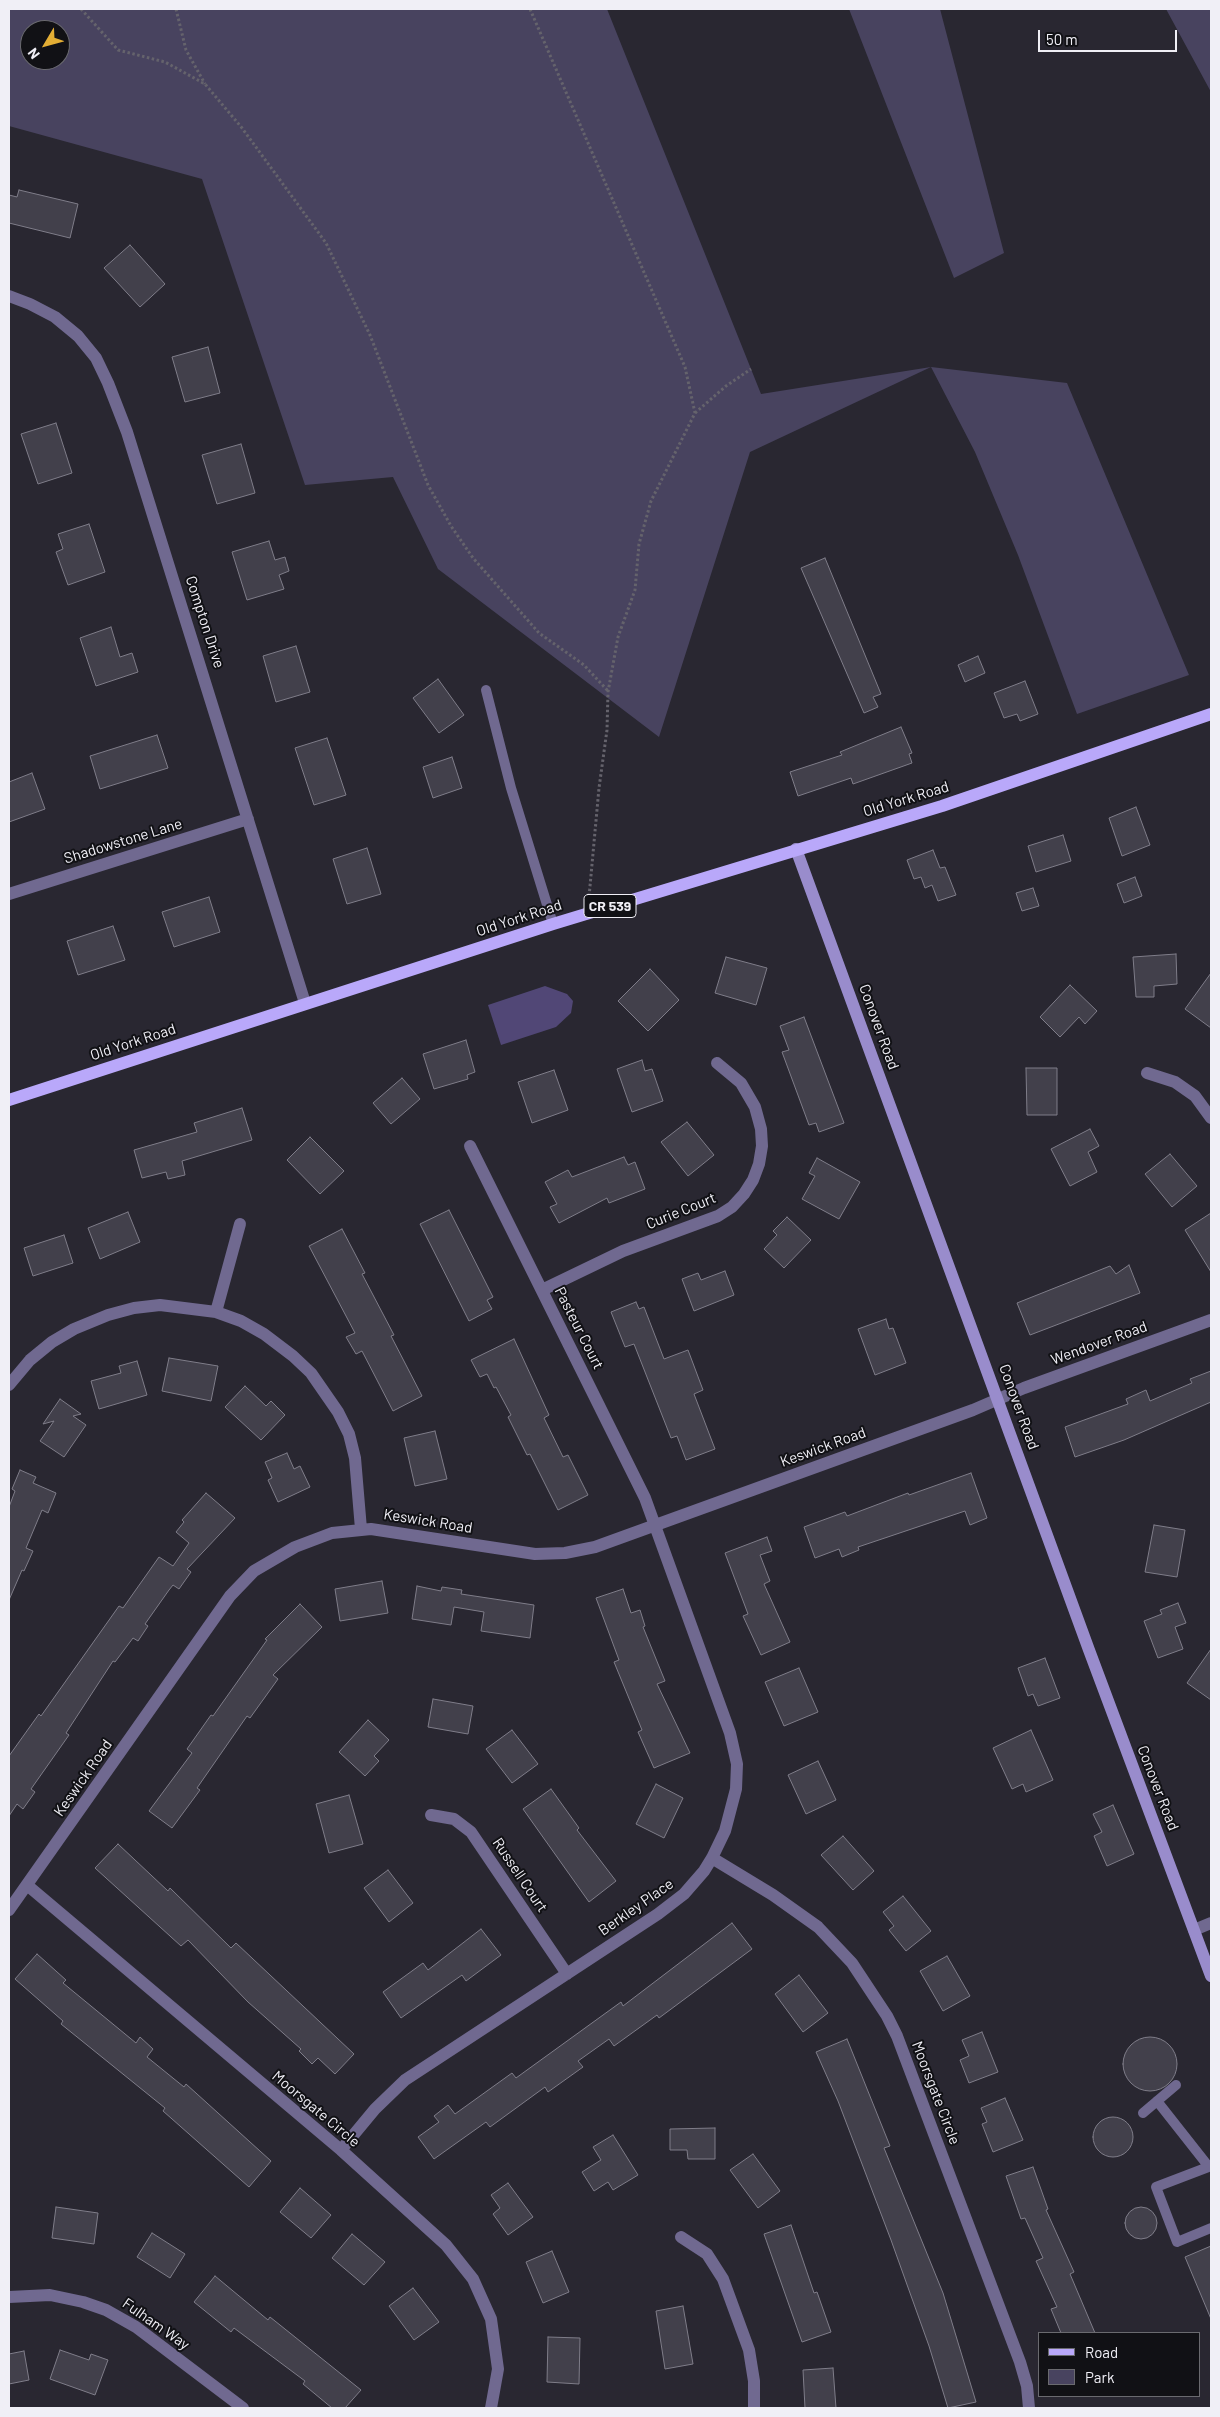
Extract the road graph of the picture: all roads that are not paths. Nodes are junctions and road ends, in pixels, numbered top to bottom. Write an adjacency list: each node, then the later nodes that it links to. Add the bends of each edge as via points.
1 (9, 296): 4 (street, Compton Drive, via 55,317 78,336 96,358 108,382 127,432)
2 (486, 690): 7 (lane, via 511,788)
3 (1211, 714): 5 (main road, Old York Road / CR 539, via 942,806)
4 (248, 819): 6 (street, Shadowstone Lane); 8 (street, Compton Drive)
5 (796, 849): 7 (main road, Old York Road / CR 539); 19 (street, Conover Road)
6 (9, 894)
7 (553, 924): 8 (main road, Old York Road / CR 539)
8 (306, 1003): 11 (main road, Old York Road / CR 539)
9 (717, 1063): 15 (street, Curie Court, via 745,1090 755,1107 761,1129 758,1164 744,1194 718,1216 623,1251)
10 (1147, 1072): 12 (street, via 1175,1082 1195,1096)
11 (9, 1100)
12 (1211, 1118)
13 (470, 1146): 15 (street, Pasteur Court)
14 (240, 1224): 16 (street)
15 (542, 1290): 20 (street, Pasteur Court)
16 (216, 1312): 18 (street, via 160,1305 108,1315 52,1342 30,1360); 21 (street, via 241,1321 282,1347 302,1364 325,1392 344,1423 353,1447)
17 (1211, 1320): 19 (street, Wendover Road)
18 (9, 1385)
19 (999, 1399): 20 (street, Keswick Road); 27 (street, Conover Road)
20 (656, 1525): 21 (street, Keswick Road, via 595,1547 548,1554); 23 (street, Berkley Place, via 735,1749 735,1799)
21 (361, 1529): 24 (street, Keswick Road, via 332,1533 306,1542 273,1558 244,1580 220,1609)
22 (431, 1815): 28 (street, Russell Court, via 454,1818 471,1832)
23 (712, 1858): 28 (street, Berkley Place, via 704,1872 673,1904); 41 (street, Moorsgate Circle, via 818,1927 852,1963 887,2016 1020,2362)
24 (28, 1885): 25 (street, Keswick Road); 33 (street, Moorsgate Circle)
25 (9, 1910)
26 (1211, 1923): 27 (street)
27 (1194, 1930): 29 (street, Conover Road)
28 (567, 1974): 33 (street, Berkley Place, via 394,2089)
29 (1211, 1976)
30 (1176, 2085): 31 (lane)
31 (1157, 2100): 32 (lane); 34 (lane)
32 (1143, 2114)
33 (341, 2150): 39 (street, Moorsgate Circle, via 446,2245 473,2279 491,2319 495,2340 498,2369)
34 (1210, 2166): 35 (lane, via 1156,2187 1177,2242)
35 (1211, 2228)
36 (681, 2237): 40 (street, via 707,2254 723,2279 749,2350)
37 (9, 2297): 38 (street, Fulham Way, via 50,2295 106,2310 136,2327)
38 (243, 2408)
39 (491, 2408)
40 (754, 2408)
41 (1029, 2408)

